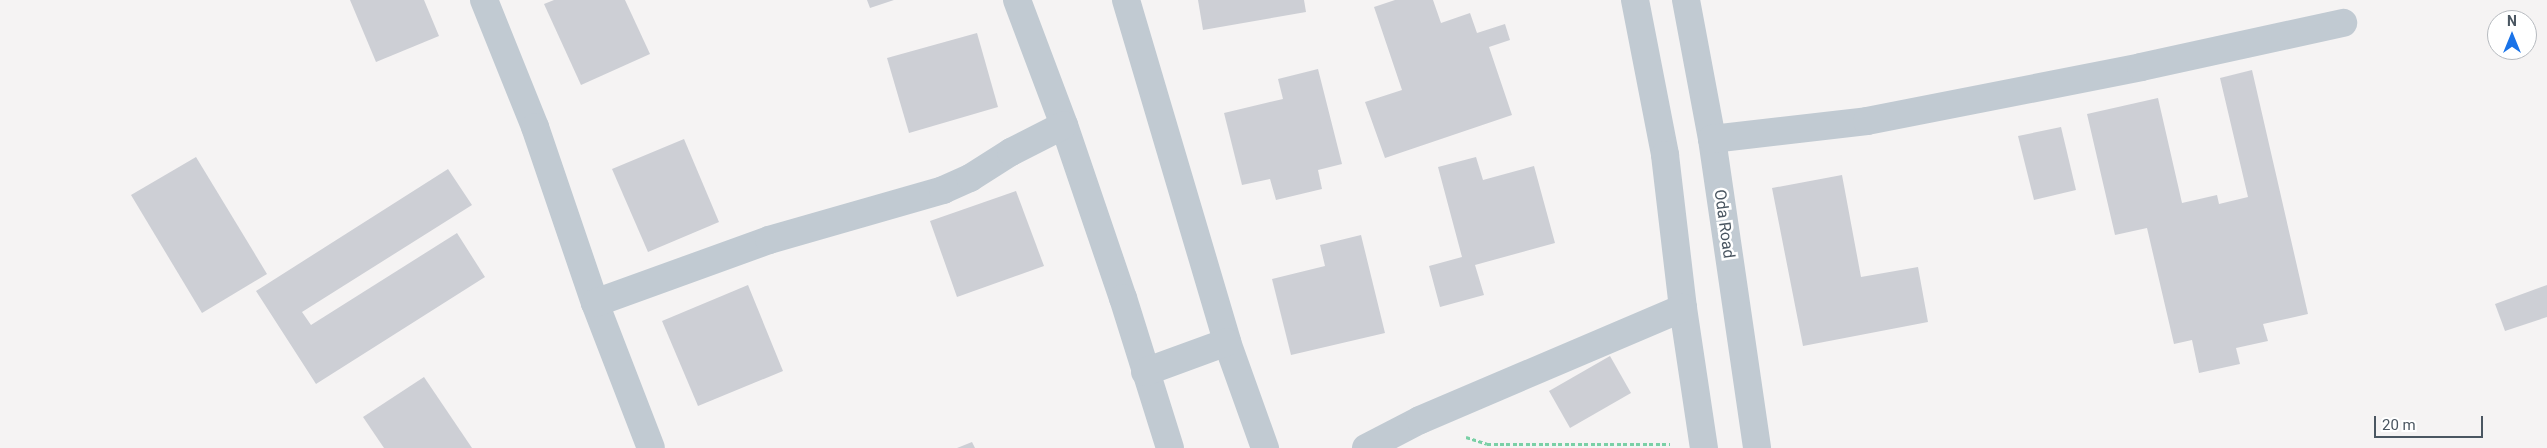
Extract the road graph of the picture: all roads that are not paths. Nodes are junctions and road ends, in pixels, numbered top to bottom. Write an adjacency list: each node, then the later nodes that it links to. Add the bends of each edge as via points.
1 (484, 0): 9 (street, via 535,127)
2 (1017, 0): 7 (street)
3 (1126, 0): 11 (street)
4 (1635, 0): 10 (street, via 1665,155)
5 (1686, 0): 8 (street, Oda Road)
6 (2343, 23): 8 (street, via 2141,68 1867,121)
7 (1064, 125): 9 (street, via 943,190 768,240); 12 (street)
8 (1712, 139): 18 (street, Oda Road)
9 (595, 303): 14 (street)
10 (1683, 308): 13 (street); 17 (street, via 1420,420)
11 (1227, 342): 12 (street); 16 (street)
12 (1145, 372): 15 (street)
13 (1704, 446)
14 (650, 448)
15 (1170, 448)
16 (1266, 448)
17 (1366, 448)
18 (1757, 448)

